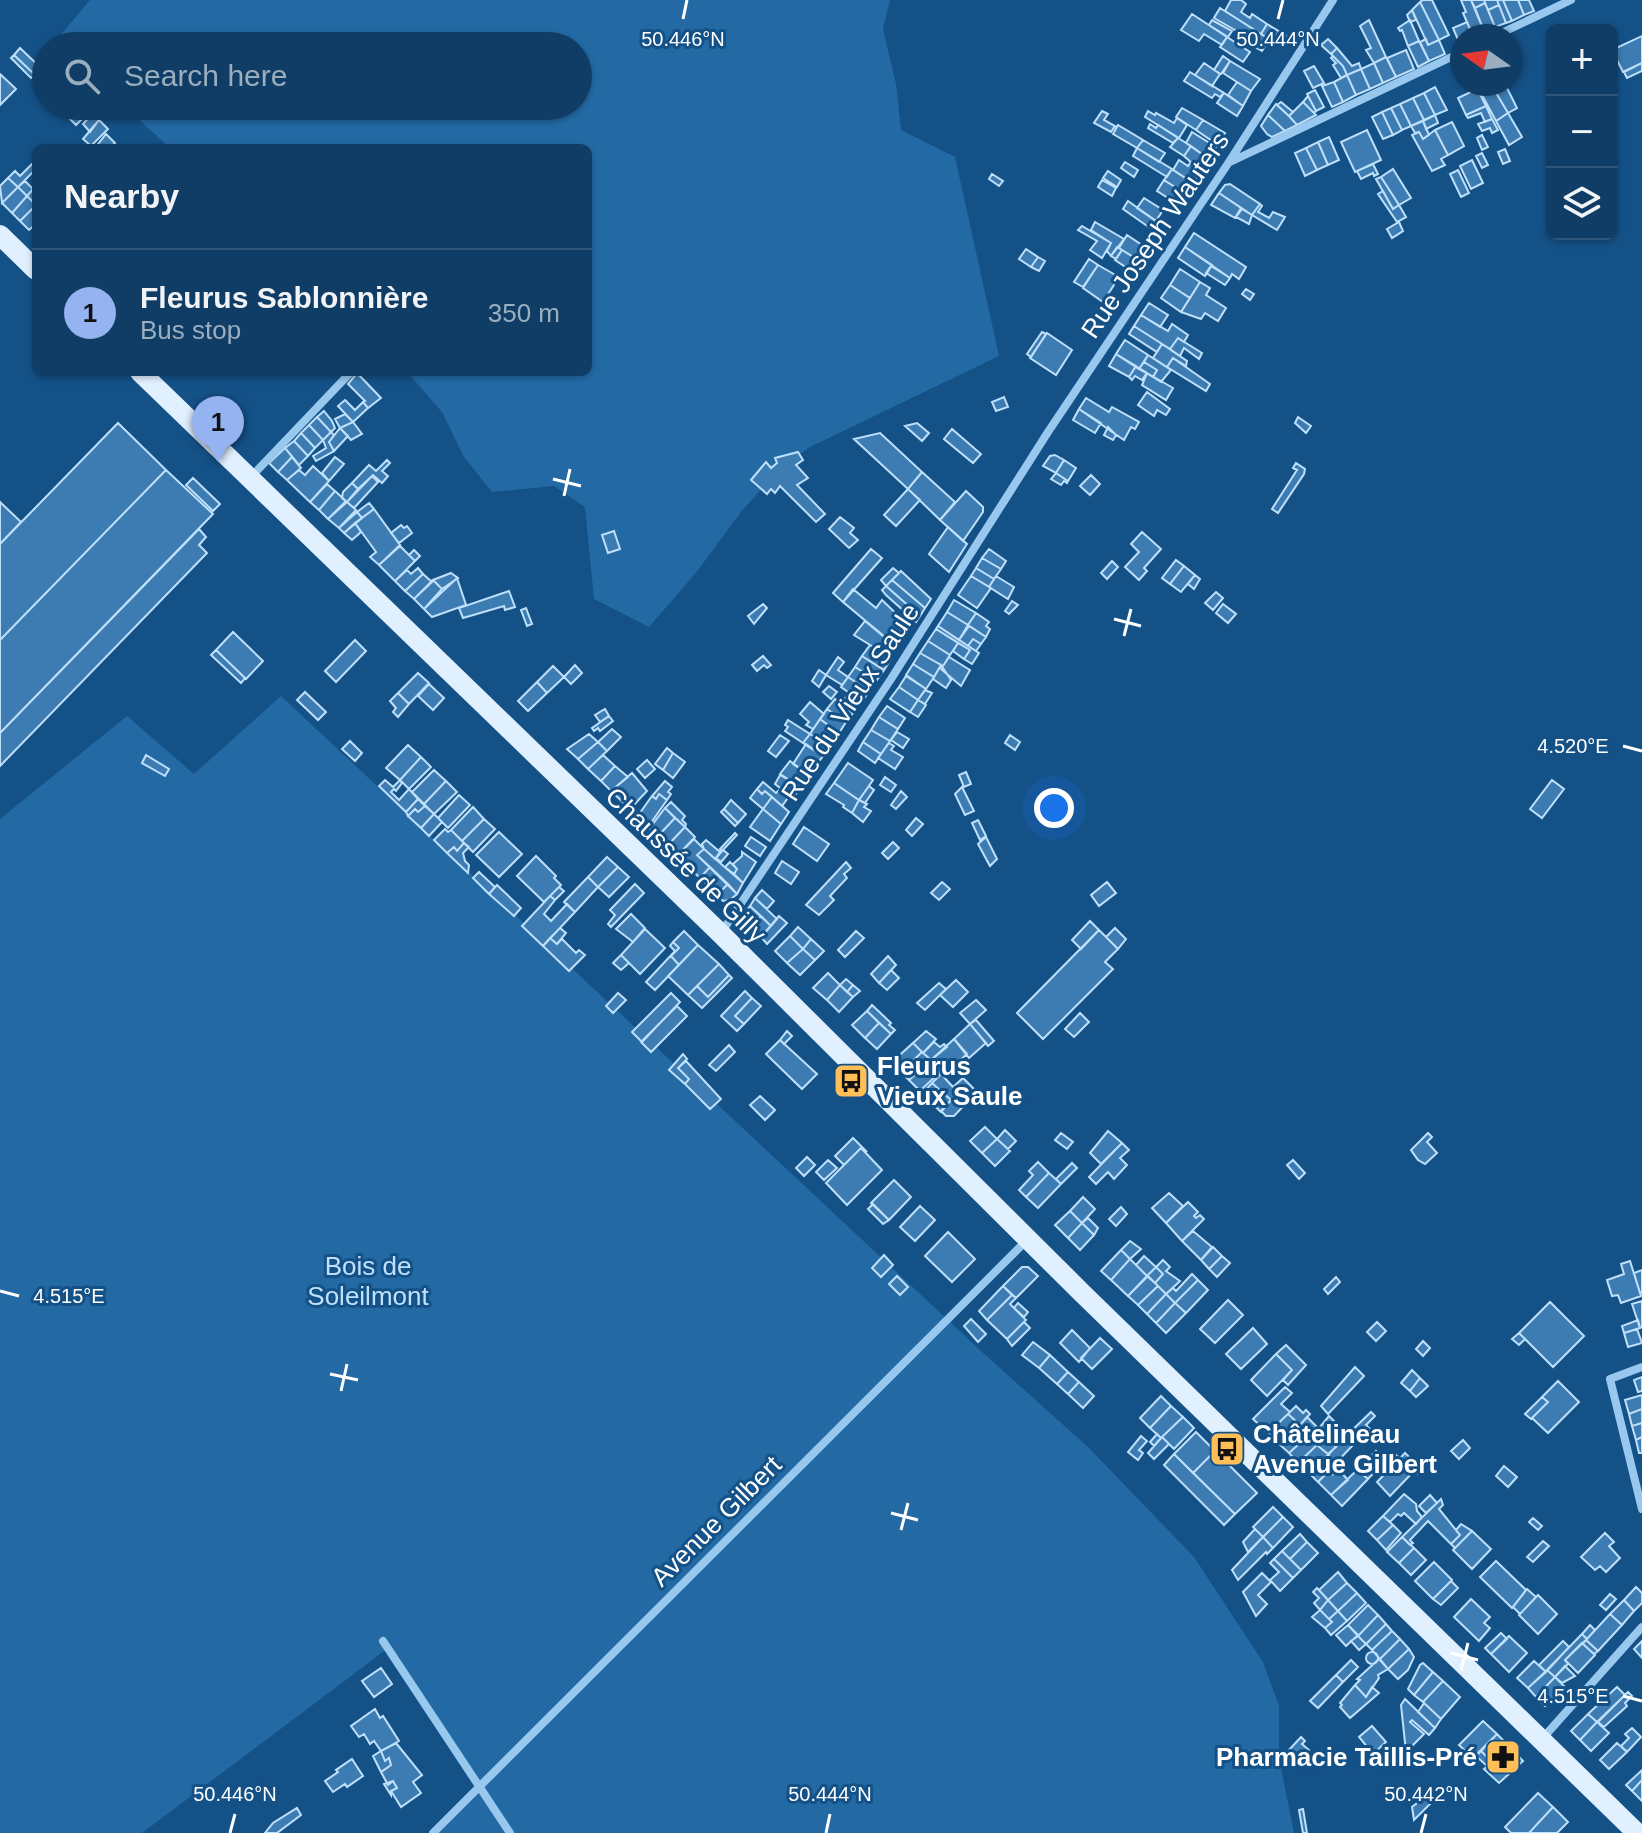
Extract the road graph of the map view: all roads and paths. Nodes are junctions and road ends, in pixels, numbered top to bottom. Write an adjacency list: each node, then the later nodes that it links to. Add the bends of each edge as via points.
1 (1333, 0): 5 (street, Rue Joseph Wauters)
2 (1571, 0): 3 (street)
3 (1520, 24)
4 (1450, 58): 5 (street)
5 (1229, 162): 11 (street, Rue Joseph Wauters)
6 (0, 235): 7 (main road)
7 (32, 266)
8 (144, 376): 10 (main road, Chaussée de Gilly)
9 (347, 376): 10 (street)
10 (249, 478): 12 (main road, Chaussée de Gilly)
11 (1011, 492): 12 (street, Rue du Vieux Saule)
12 (720, 933): 13 (main road, Chaussée de Gilly)
13 (1028, 1238): 18 (main road, Chaussée de Gilly); 19 (street, Avenue Gilbert)
14 (1642, 1367): 15 (street, via 1610,1379)
15 (1642, 1509)
16 (1642, 1627): 18 (street)
17 (383, 1641): 19 (street)
18 (1542, 1740): 22 (main road, Chaussée de Gilly)
19 (479, 1787): 20 (street, Avenue Gilbert); 21 (street)
20 (433, 1833)
21 (510, 1833)
22 (1637, 1833)

